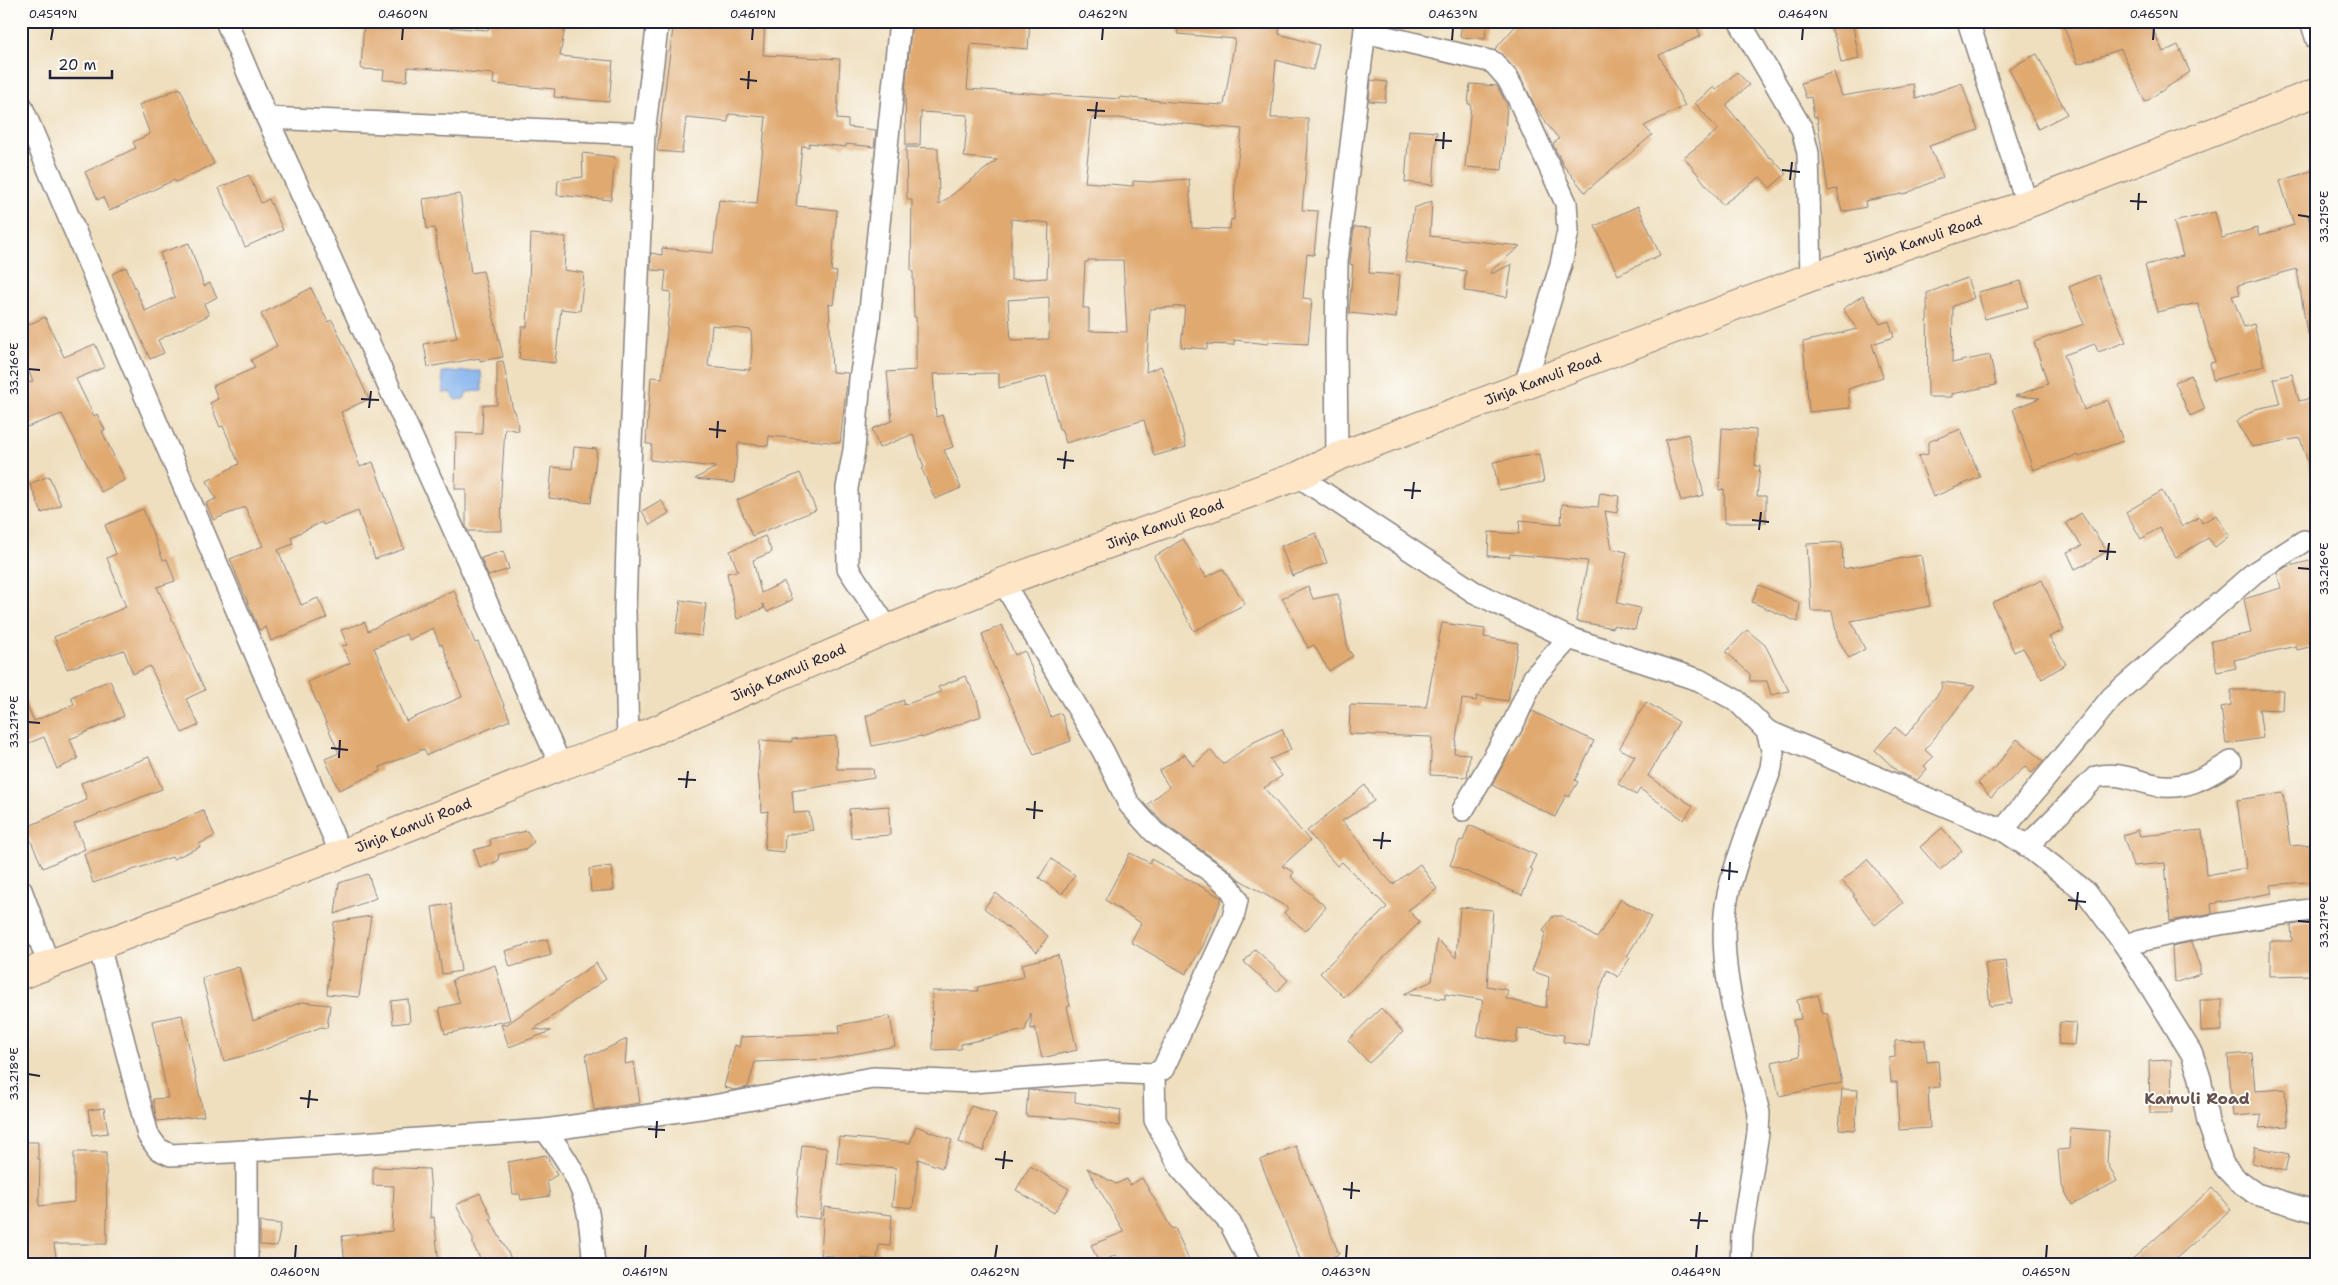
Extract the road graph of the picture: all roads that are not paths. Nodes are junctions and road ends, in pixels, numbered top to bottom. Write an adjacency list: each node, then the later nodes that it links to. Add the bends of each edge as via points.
1 (226, 21): 11 (street)
2 (658, 21): 12 (street)
3 (900, 21): 20 (street, via 868,330 847,488 848,568)
4 (1739, 21): 14 (street, via 1802,129 1808,153)
5 (1968, 21): 13 (street)
6 (2311, 21): 8 (street)
7 (1365, 27): 15 (street, via 1493,62 1517,96 1566,203 1568,231 1562,264); 16 (street, via 1338,262)
8 (2317, 40)
9 (2317, 92): 13 (main road, Jinja Kamuli Road)
10 (21, 104): 29 (street)
11 (267, 118): 12 (street); 25 (street)
12 (644, 134): 23 (street, via 628,514)
13 (2028, 204): 14 (main road, Jinja Kamuli Road)
14 (1811, 277): 15 (main road, Jinja Kamuli Road)
15 (1524, 385): 16 (main road, Jinja Kamuli Road)
16 (1337, 457): 17 (main road, Jinja Kamuli Road)
17 (1298, 476): 19 (main road, Jinja Kamuli Road); 21 (street, via 1474,592)
18 (2304, 541): 27 (street, via 2254,573 2112,697)
19 (1004, 582): 20 (main road, Jinja Kamuli Road); 36 (street, via 1103,752 1129,804 1154,832 1220,878 1231,888 1237,900 1233,918 1169,1059 1163,1069)
20 (888, 629): 23 (main road, Jinja Kamuli Road)
21 (1569, 638): 22 (street, via 1699,680 1737,701); 26 (street, via 1534,677 1514,722)
22 (1767, 731): 27 (street); 43 (street, via 1773,753 1771,768 1729,891 1724,934 1725,973 1758,1113)
23 (628, 742): 25 (main road, Jinja Kamuli Road)
24 (2231, 762): 28 (street, via 2199,781 2177,786 2158,785 2121,775 2096,777)
25 (560, 766): 29 (main road, Jinja Kamuli Road)
26 (1463, 810)
27 (2003, 830): 28 (street)
28 (2027, 846): 33 (street, via 2086,892)
29 (340, 854): 32 (main road, Jinja Kamuli Road)
30 (21, 890): 34 (street)
31 (2317, 909): 33 (street, via 2172,932)
32 (99, 945): 34 (main road, Jinja Kamuli Road); 38 (street, via 148,1135 158,1149 171,1155)
33 (2125, 945): 39 (street, via 2192,1054 2208,1122 2223,1165 2256,1194)
34 (49, 965): 35 (main road, Jinja Kamuli Road)
35 (21, 975)
36 (1154, 1074): 37 (street, via 1108,1072 972,1082 873,1078 707,1107); 42 (street, via 1155,1120 1181,1169 1230,1223)
37 (546, 1130): 38 (street); 41 (street, via 580,1185 588,1212)
38 (247, 1151): 40 (street)
39 (2317, 1212)
40 (248, 1264)
41 (594, 1264)
42 (1251, 1264)
43 (1741, 1264)

